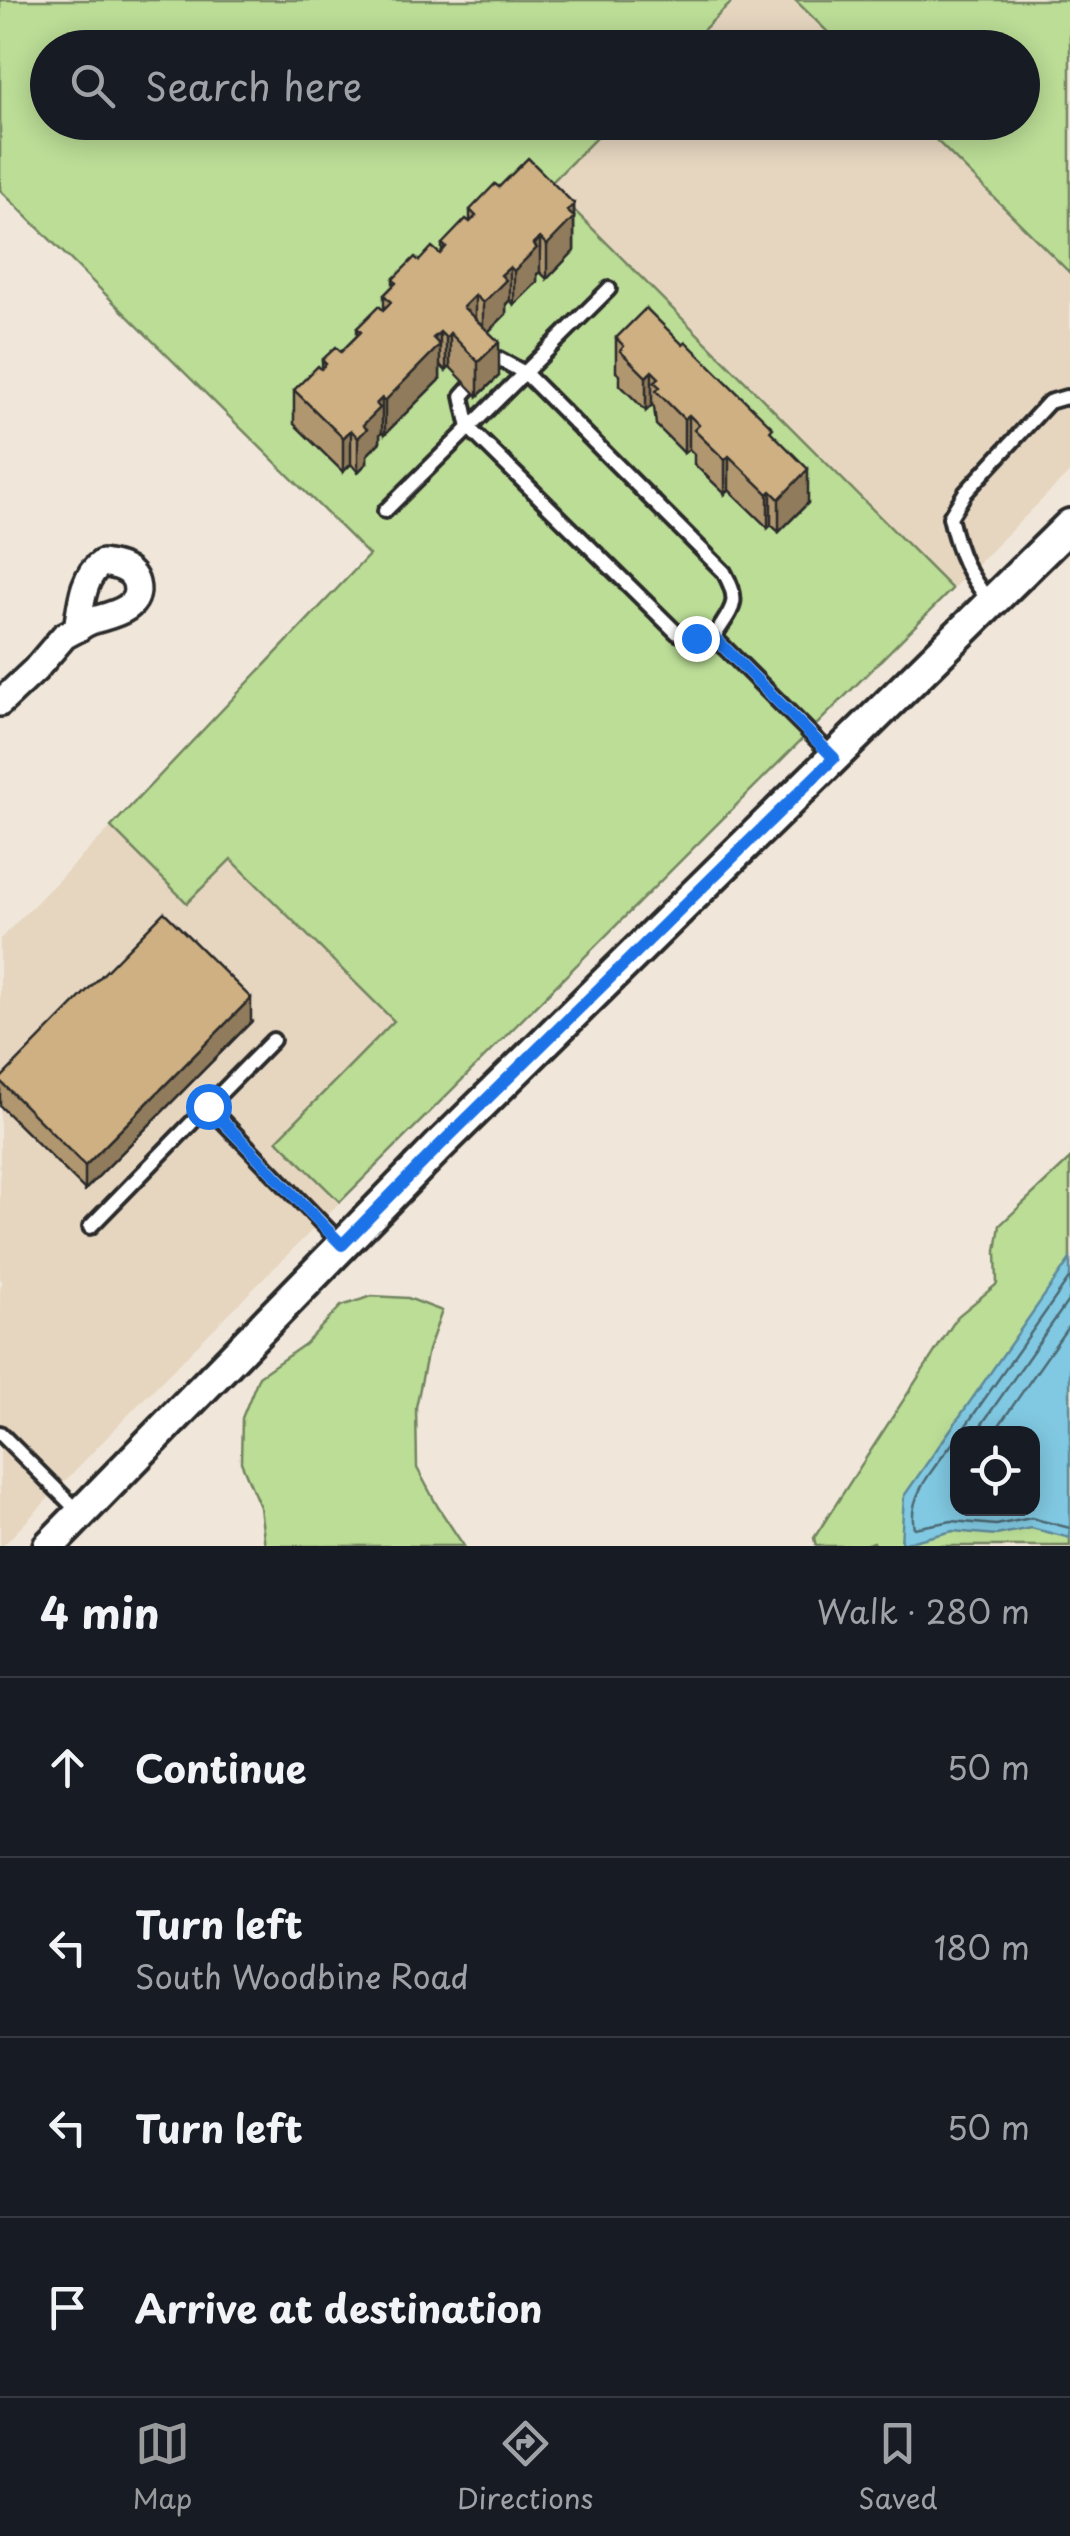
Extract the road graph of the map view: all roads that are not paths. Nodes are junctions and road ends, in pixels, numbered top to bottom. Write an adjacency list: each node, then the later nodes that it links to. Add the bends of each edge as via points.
1 (609, 289): 3 (lane)
2 (490, 368): 3 (lane, via 498,360)
3 (525, 373): 6 (lane); 11 (lane, via 724,572 735,592 733,606)
4 (470, 388): 6 (lane, via 462,396)
5 (1070, 399): 9 (lane, via 1049,402 950,518 967,572)
6 (469, 428): 7 (lane); 11 (lane, via 678,634)
7 (385, 510)
8 (1070, 526): 9 (street)
9 (991, 604): 13 (street)
10 (76, 629): 12 (street)
11 (714, 637): 13 (lane)
12 (0, 703)
13 (834, 758): 17 (street)
14 (273, 1040): 15 (lane)
15 (208, 1106): 16 (lane); 17 (lane)
16 (90, 1228)
17 (342, 1245): 19 (street)
18 (0, 1433): 19 (lane)
19 (81, 1514): 20 (street)
20 (49, 1546)

